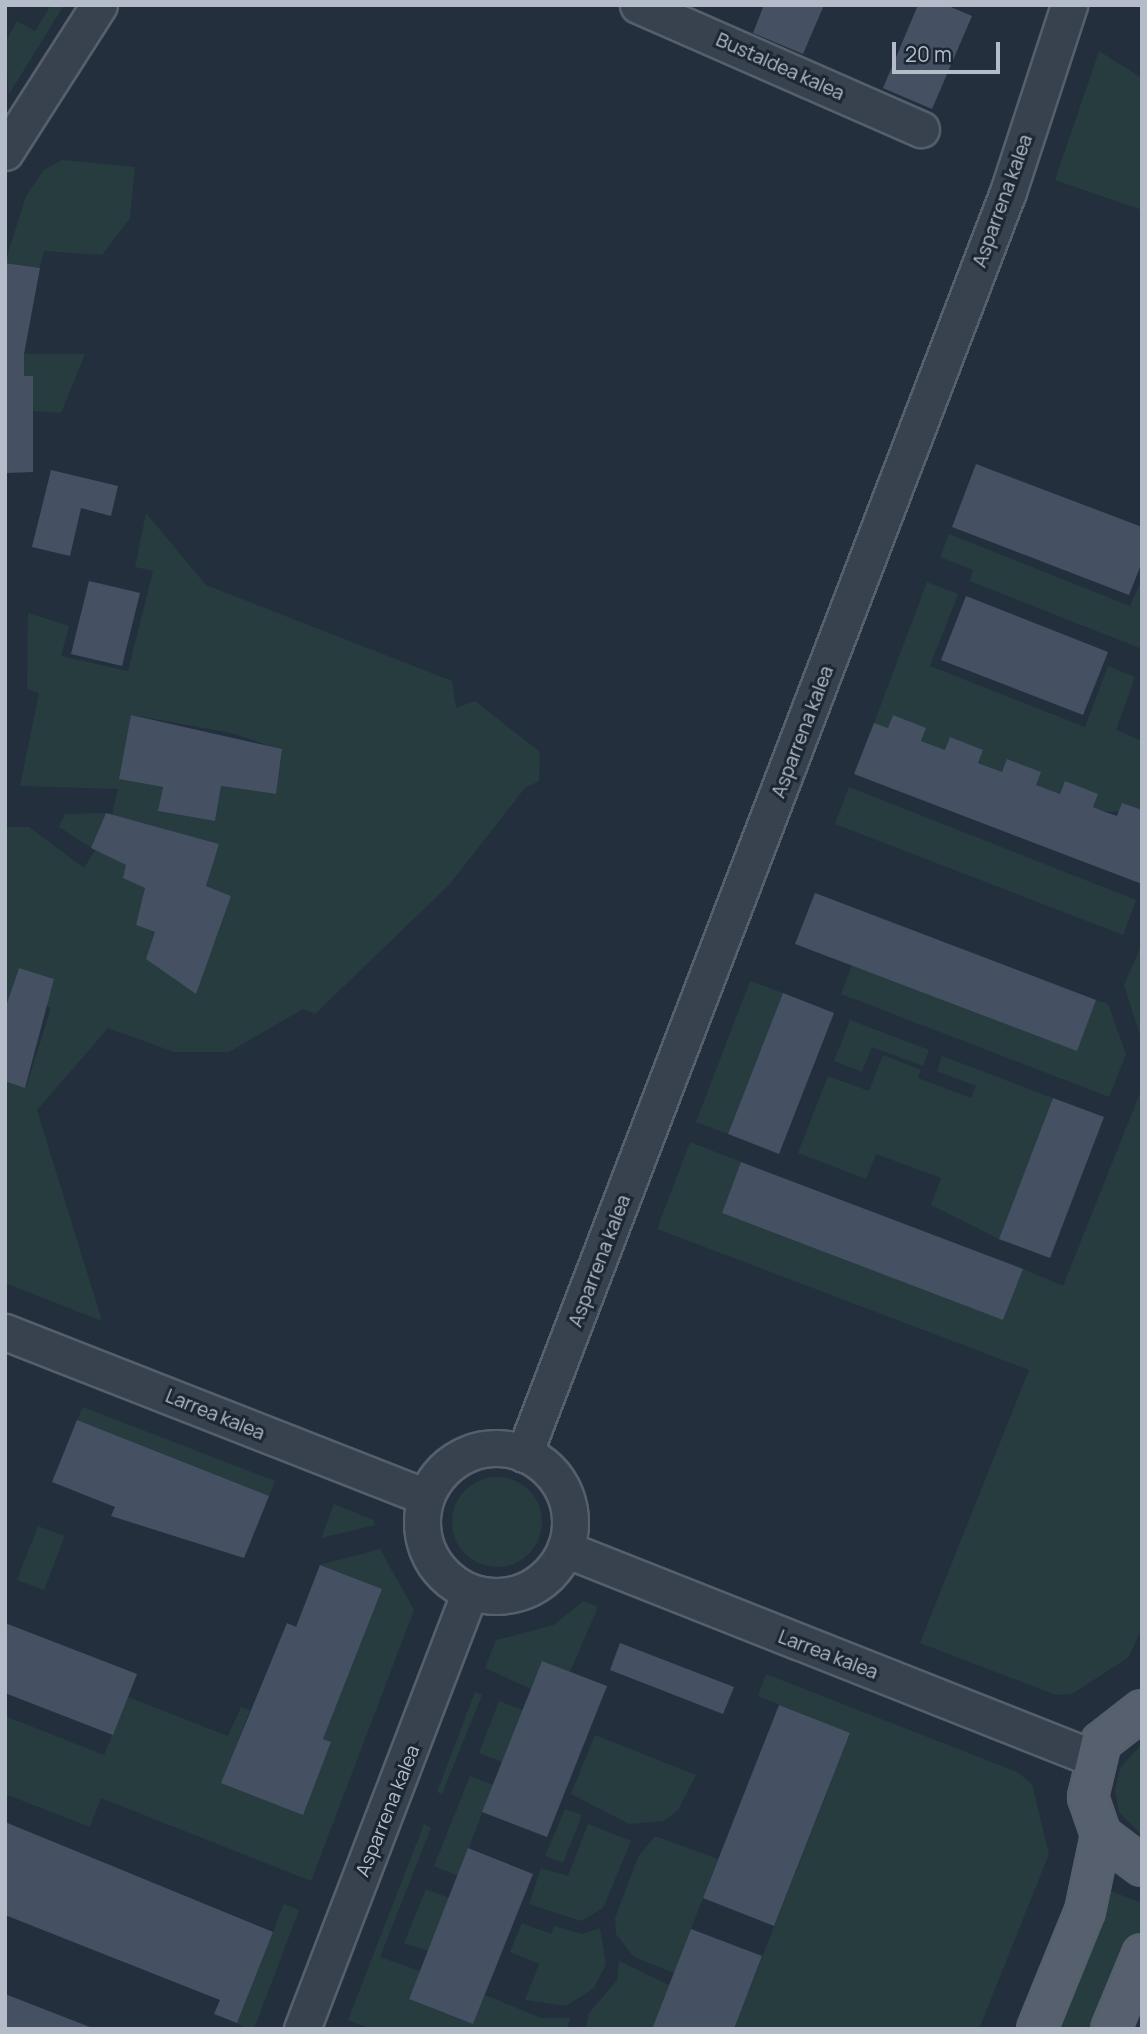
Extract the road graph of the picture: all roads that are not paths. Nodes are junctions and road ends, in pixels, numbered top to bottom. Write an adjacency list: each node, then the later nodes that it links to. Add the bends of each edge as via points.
1 (99, 5): 5 (street)
2 (638, 5): 4 (street, Bustaldea kalea)
3 (1069, 5): 7 (street, Asparrena kalea, via 1008,192)
4 (921, 129)
5 (5, 152)
6 (5, 1332): 8 (street, Larrea kalea)
7 (524, 1454): 8 (street, via 494,1448 465,1454 441,1472); 9 (street, via 544,1465 568,1504)
8 (425, 1497): 10 (street, via 423,1543 450,1581)
9 (565, 1549): 10 (street, via 545,1577 516,1594); 12 (street, Larrea kalea)
10 (470, 1592): 16 (street, Asparrena kalea)
11 (1142, 1710): 12 (main road, via 1113,1728)
12 (1093, 1758): 13 (main road, via 1088,1797)
13 (1101, 1835): 14 (main road); 17 (main road, via 1085,1911)
14 (1142, 1866)
15 (1142, 1954): 18 (main road)
16 (302, 2029)
17 (1037, 2029)
18 (1111, 2029)

